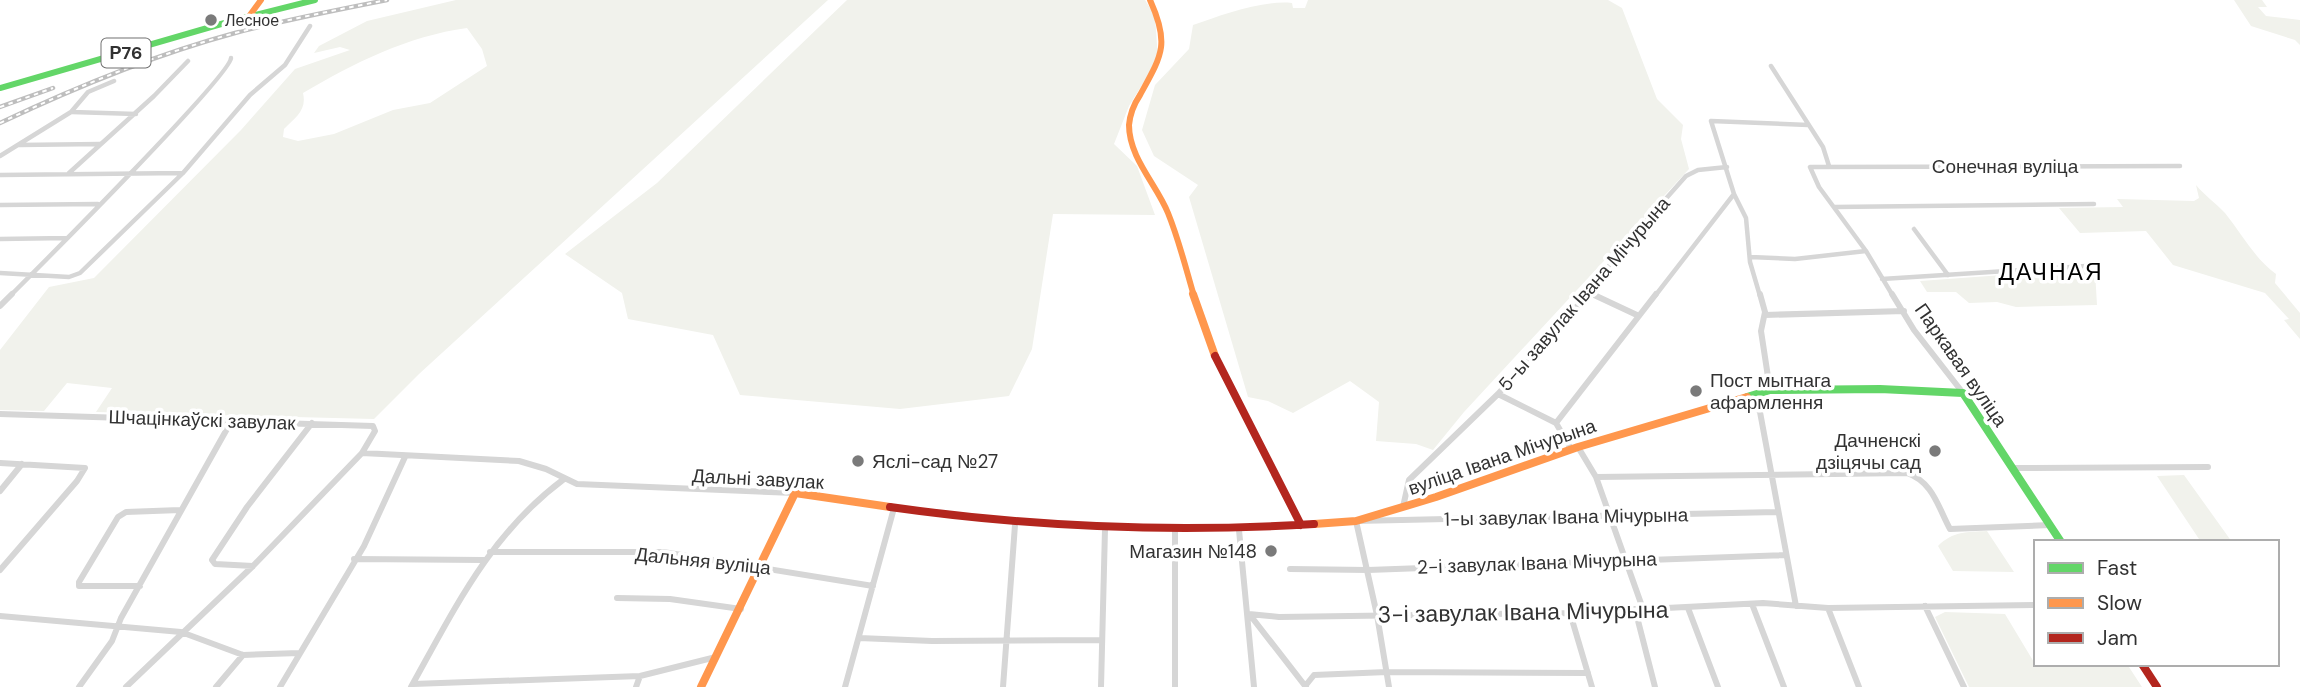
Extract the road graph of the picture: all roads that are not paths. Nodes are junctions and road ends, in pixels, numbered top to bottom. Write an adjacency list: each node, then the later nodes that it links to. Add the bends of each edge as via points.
1 (261, 0): 4 (street)
2 (315, 0): 4 (street, Р76)
3 (1150, 0): 73 (street, via 1163,44 1132,113 1129,131 1133,146 1159,190 1206,336)
4 (250, 15): 10 (street, Р76)
5 (310, 26): 22 (street, via 285,65 250,95)
6 (231, 58): 21 (street, via 231,64)
7 (188, 61): 12 (street)
8 (1771, 66): 13 (street)
9 (114, 81): 11 (street, via 88,92)
10 (0, 88)
11 (71, 112): 12 (street); 15 (street)
12 (135, 114): 14 (street)
13 (1808, 125): 17 (street); 19 (street, via 1711,121)
14 (100, 144): 15 (street); 20 (street)
15 (16, 145): 16 (street)
16 (0, 156)
17 (1829, 166): 18 (street, Сонечная вуліца); 30 (street, Паркавая вуліца, via 1810,170)
18 (2180, 166)
19 (1727, 167): 24 (street); 41 (street, 5-ы завулак Івана Мічурына, via 1686,176)
20 (69, 173): 21 (street); 23 (street)
21 (132, 173): 22 (street); 27 (street)
22 (183, 173): 38 (street, via 80,273 69,277)
23 (0, 175)
24 (1734, 194): 25 (street); 26 (street)
25 (1729, 201): 26 (street); 45 (street)
26 (1739, 203): 35 (street, via 1749,231)
27 (98, 204): 29 (street); 32 (street)
28 (2094, 204): 30 (street)
29 (0, 205)
30 (1834, 206): 34 (street, Паркавая вуліца)
31 (1914, 229): 39 (street)
32 (67, 238): 33 (street); 38 (street)
33 (0, 239)
34 (1866, 251): 35 (street, via 1795,259); 40 (street, Паркавая вуліца)
35 (1750, 257): 44 (street)
36 (2086, 267): 39 (street)
37 (0, 273): 38 (street)
38 (33, 273): 42 (street)
39 (1948, 275): 40 (street)
40 (1882, 279): 43 (street, Паркавая вуліца)
41 (1589, 293): 45 (street); 48 (street, 5-ы завулак Івана Мічурына)
42 (0, 306)
43 (1904, 311): 44 (street); 47 (street, Паркавая вуліца)
44 (1765, 315): 46 (street, via 1761,331)
45 (1639, 316): 53 (street)
46 (1770, 390): 47 (street, вуліца Івана Мічурына); 49 (street, вуліца Івана Мічурына)
47 (1963, 393): 60 (street, Паркавая вуліца)
48 (1498, 394): 53 (street); 66 (street, 5-ы завулак Івана Мічурына, via 1409,480)
49 (1751, 395): 54 (street, вуліца Івана Мічурына); 61 (street, via 1760,412)
50 (1, 415): 51 (street, Шчацінкаўскі завулак)
51 (232, 420): 52 (street, Шчацінкаўскі завулак); 68 (street)
52 (312, 423): 55 (street, Шчацінкаўскі завулак, via 373,426 375,431); 84 (street, via 212,560 215,564)
53 (1556, 423): 54 (street)
54 (1575, 448): 62 (street); 66 (street, вуліца Івана Мічурына)
55 (362, 453): 56 (street, Дальні завулак); 84 (street)
56 (405, 457): 63 (street, Дальні завулак, via 519,461); 81 (street)
57 (0, 463): 58 (street)
58 (23, 464): 64 (street); 87 (street, via 85,467)
59 (2208, 467): 60 (street)
60 (2012, 468): 74 (street, Паркавая вуліца)
61 (1772, 474): 62 (street); 69 (street); 74 (street, via 1913,474 1927,483 1950,529)
62 (1596, 477): 70 (street)
63 (565, 479): 65 (street, Дальні завулак, via 595,486); 79 (street, via 526,508)
64 (0, 491)
65 (794, 493): 67 (street, Дальні завулак); 85 (street)
66 (1403, 507): 71 (street, вуліца Івана Мічурына)
67 (894, 508): 72 (street, Дальні завулак); 90 (street)
68 (180, 510): 89 (street); 89 (street, via 126,512 118,517 79,582 89,588)
69 (1777, 512): 70 (street, 1-ы завулак Івана Мічурына); 80 (street)
70 (1611, 516): 71 (street, 1-ы завулак Івана Мічурына); 83 (street)
71 (1356, 520): 73 (street, вуліца Івана Мічурына); 88 (street)
72 (1015, 525): 75 (street, Дальні завулак); 108 (street)
73 (1301, 525): 77 (street, вуліца Івана Мічурына)
74 (2050, 525): 78 (street, Паркавая вуліца)
75 (1105, 529): 76 (street, Дальні завулак); 109 (street)
76 (1175, 530): 77 (street, Дальні завулак); 131 (street)
77 (1239, 530): 102 (street)
78 (2060, 540)
79 (490, 552): 82 (street); 85 (street, Дальняя вуліца, via 663,552)
80 (1786, 555): 83 (street, 2-і завулак Івана Мічурына); 94 (street)
81 (354, 559): 82 (street); 110 (street)
82 (484, 560): 118 (street)
83 (1626, 560): 88 (street, 2-і завулак Івана Мічурына); 100 (street)
84 (253, 566): 106 (street)
85 (761, 566): 90 (street, Дальняя вуліца); 98 (street)
86 (1290, 569): 88 (street, 2-і завулак Івана Мічурына)
87 (0, 570)
88 (1368, 570): 103 (street)
89 (140, 586): 105 (street)
90 (873, 586): 107 (street)
91 (617, 598): 98 (street, via 670,599)
92 (1752, 604): 94 (street, 3-і завулак Івана Мічурына); 96 (street, 3-і завулак Івана Мічурына); 137 (street)
93 (2034, 605): 95 (street, 3-і завулак Івана Мічурына)
94 (1796, 606): 97 (street, 3-і завулак Івана Мічурына)
95 (1925, 606): 97 (street, 3-і завулак Івана Мічурына); 139 (street)
96 (1688, 608): 100 (street, 3-і завулак Івана Мічурына); 136 (street)
97 (1828, 608): 138 (street)
98 (741, 609): 112 (street)
99 (1635, 609): 100 (street, 3-і завулак Івана Мічурына); 101 (street, 3-і завулак Івана Мічурына); 135 (street)
100 (1643, 609)
101 (1570, 613): 103 (street, 3-і завулак Івана Мічурына); 115 (street)
102 (1249, 614): 103 (street, 3-і завулак Івана Мічурына); 119 (street); 132 (street)
103 (1377, 615): 114 (street)
104 (0, 616): 105 (street)
105 (119, 627): 106 (street); 120 (street)
106 (181, 632): 111 (street); 121 (street)
107 (859, 638): 108 (street); 128 (street)
108 (1007, 640): 109 (street); 129 (street)
109 (1102, 640): 130 (street)
110 (299, 653): 111 (street); 123 (street)
111 (243, 655): 122 (street)
112 (716, 657): 116 (street); 127 (street)
113 (2143, 666): 140 (street)
114 (1387, 672): 115 (street); 119 (street, via 1314,675); 133 (street)
115 (1588, 673): 134 (street)
116 (640, 676): 117 (street); 126 (street)
117 (543, 679): 118 (street); 125 (street)
118 (412, 685)
119 (1306, 686)
120 (79, 687)
121 (126, 687)
122 (216, 687)
123 (280, 687): 124 (street)
124 (289, 687)
125 (539, 687)
126 (636, 687)
127 (701, 687)
128 (845, 687)
129 (1003, 687)
130 (1101, 687)
131 (1175, 687)
132 (1254, 687)
133 (1389, 687)
134 (1592, 687)
135 (1656, 687)
136 (1717, 687)
137 (1784, 687)
138 (1859, 687)
139 (1964, 687)
140 (2157, 687)

